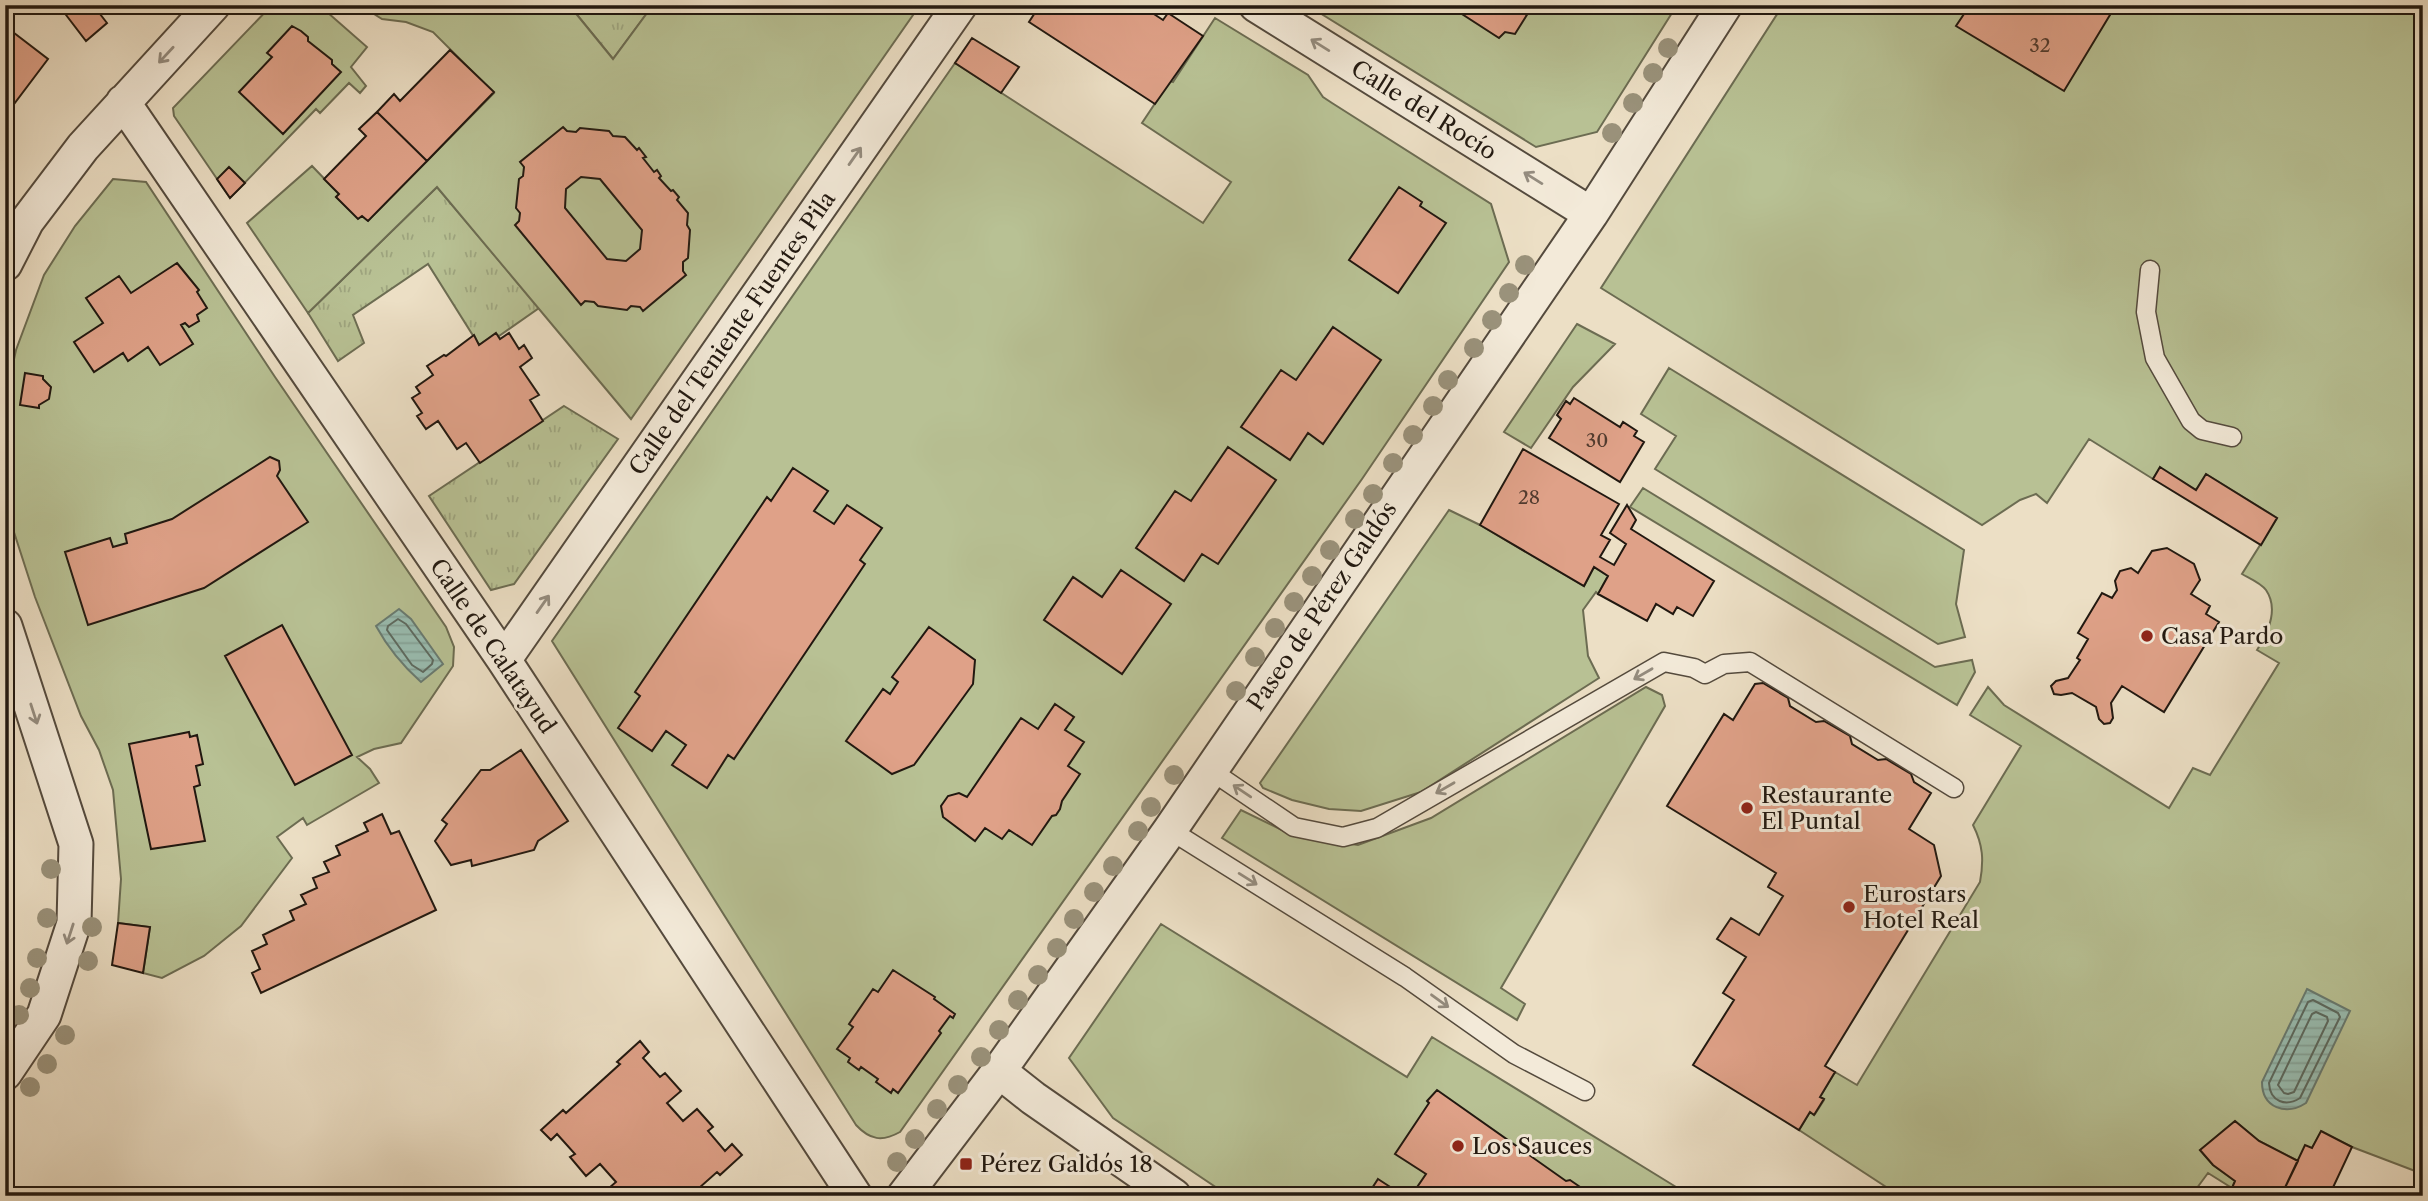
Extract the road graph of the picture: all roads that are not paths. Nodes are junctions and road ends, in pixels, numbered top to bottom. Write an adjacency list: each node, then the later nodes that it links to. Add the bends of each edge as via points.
1 (213, 5): 5 (street, one-way to 5)
2 (960, 5): 11 (street, Calle del Teniente Fuentes Pila, one-way to 2)
3 (1256, 5): 6 (street, Calle del Rocío, one-way to 3)
4 (1725, 5): 6 (street, Paseo de Pérez Galdós)
5 (123, 102): 7 (street, via 27,221); 11 (street, Calle de Calatayud)
6 (1591, 215): 12 (street, Paseo de Pérez Galdós)
7 (5, 264)
8 (2150, 270): 9 (lane, via 2146,312 2155,358 2191,421 2202,430)
9 (2232, 437)
10 (5, 626): 16 (street, one-way to 16, via 76,844 74,923 44,1014)
11 (504, 660): 18 (street, Calle de Calatayud)
12 (1210, 770): 13 (lane, one-way to 12, via 1750,662 1724,664 1705,674 1664,662 1377,828 1343,837 1294,827); 14 (street, Paseo de Pérez Galdós)
13 (1954, 788)
14 (1170, 830): 15 (street, Paseo de Pérez Galdós); 17 (lane, one-way to 17, via 1405,977 1514,1054)
15 (999, 1071): 19 (street, Paseo de Pérez Galdós); 20 (street)
16 (5, 1073)
17 (1585, 1091)
18 (855, 1196)
19 (904, 1196)
20 (1174, 1196)

